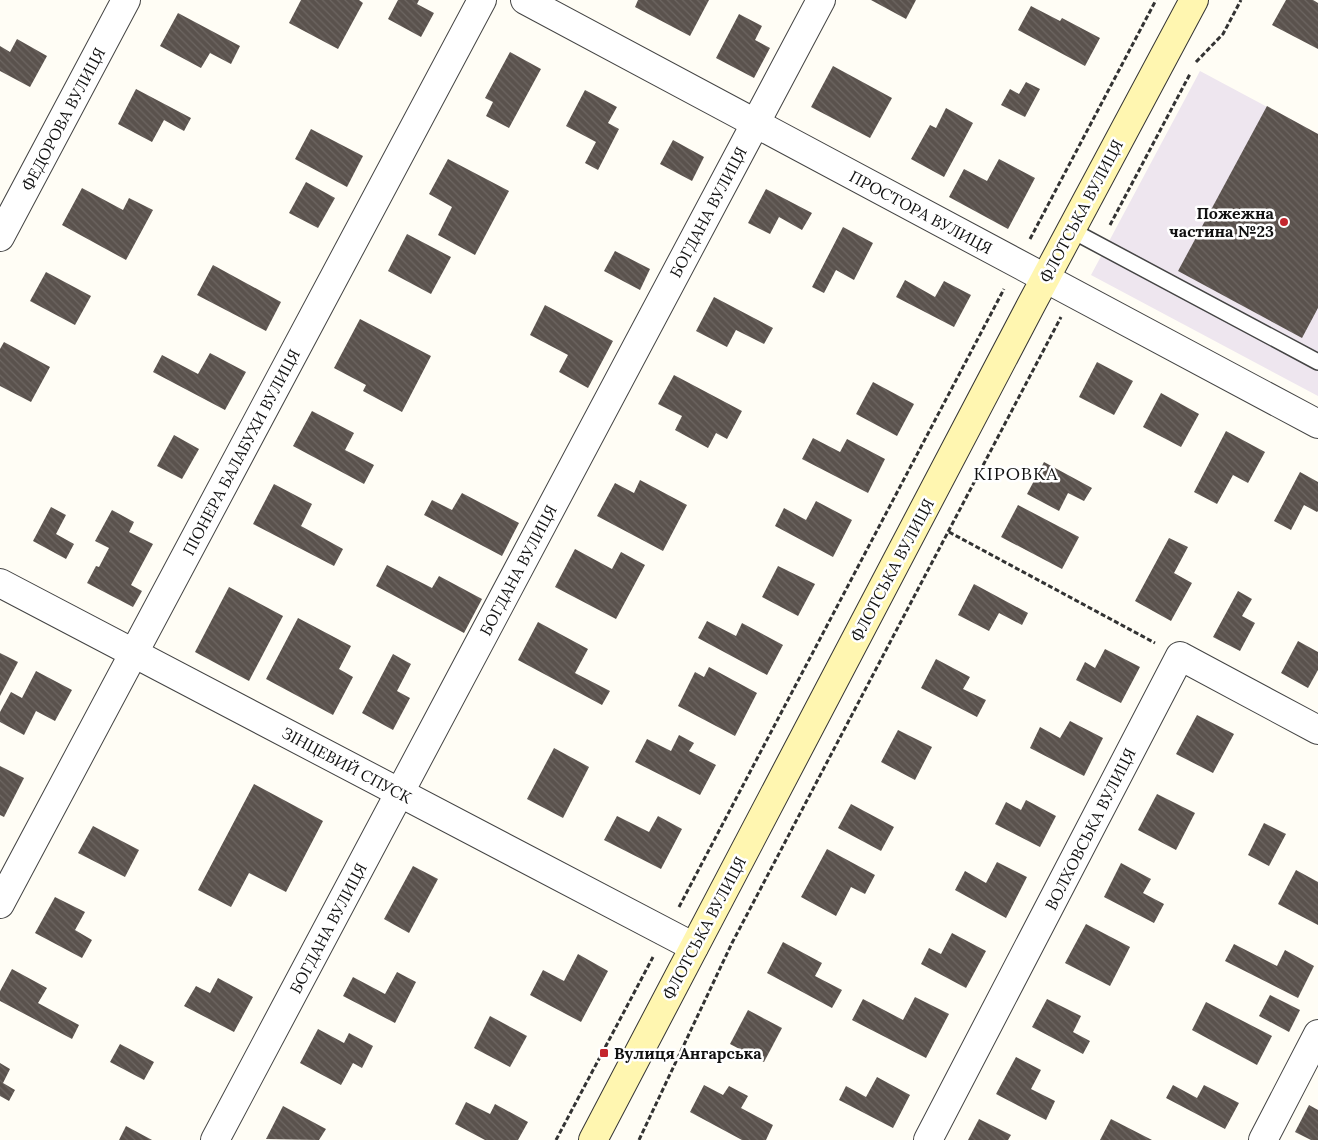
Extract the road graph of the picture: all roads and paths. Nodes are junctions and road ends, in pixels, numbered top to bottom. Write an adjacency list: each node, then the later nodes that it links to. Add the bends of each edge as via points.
1 (126, 0): 10 (street, ФЕДОРОВА ВУЛИЦЯ)
2 (482, 0): 19 (street, ПІОНЕРА БАЛАБУХИ ВУЛИЦЯ)
3 (524, 0): 8 (street, ПРОСТОРА ВУЛИЦЯ)
4 (820, 0): 8 (street, БОГДАНА ВУЛИЦЯ)
5 (1156, 0): 12 (path)
6 (1194, 0): 9 (street, ФЛОТСЬКА ВУЛИЦЯ)
7 (1241, 0): 11 (path, via 1223,34 1197,60)
8 (755, 124): 12 (street, ПРОСТОРА ВУЛИЦЯ); 22 (street, БОГДАНА ВУЛИЦЯ)
9 (1071, 230): 11 (lane); 13 (street, ФЛОТСЬКА ВУЛИЦЯ)
10 (0, 237)
11 (1100, 245): 15 (lane)
12 (1017, 263): 13 (street, ПРОСТОРА ВУЛИЦЯ); 24 (path)
13 (1046, 278): 14 (street, ПРОСТОРА ВУЛИЦЯ); 25 (street, ФЛОТСЬКА ВУЛИЦЯ)
14 (1074, 294): 16 (street, ПРОСТОРА ВУЛИЦЯ); 17 (path)
15 (1318, 362)
16 (1318, 424)
17 (949, 532): 20 (path); 30 (path, via 732,943)
18 (0, 583): 19 (street, ЗІНЦЕВИЙ СПУСК)
19 (134, 653): 22 (street, ЗІНЦЕВИЙ СПУСК); 23 (street, ПІОНЕРА БАЛАБУХИ ВУЛИЦЯ)
20 (1180, 656): 21 (street); 31 (street, ВОЛХОВСЬКА ВУЛИЦЯ)
21 (1318, 730)
22 (400, 793): 24 (street, ЗІНЦЕВИЙ СПУСК); 27 (street, БОГДАНА ВУЛИЦЯ)
23 (0, 904)
24 (666, 932): 25 (street, ЗІНЦЕВИЙ СПУСК); 28 (path)
25 (694, 947): 29 (street, ФЛОТСЬКА ВУЛИЦЯ)
26 (1318, 1034): 32 (street)
27 (215, 1140)
28 (556, 1140)
29 (593, 1140)
30 (639, 1140)
31 (928, 1140)
32 (1263, 1140)

